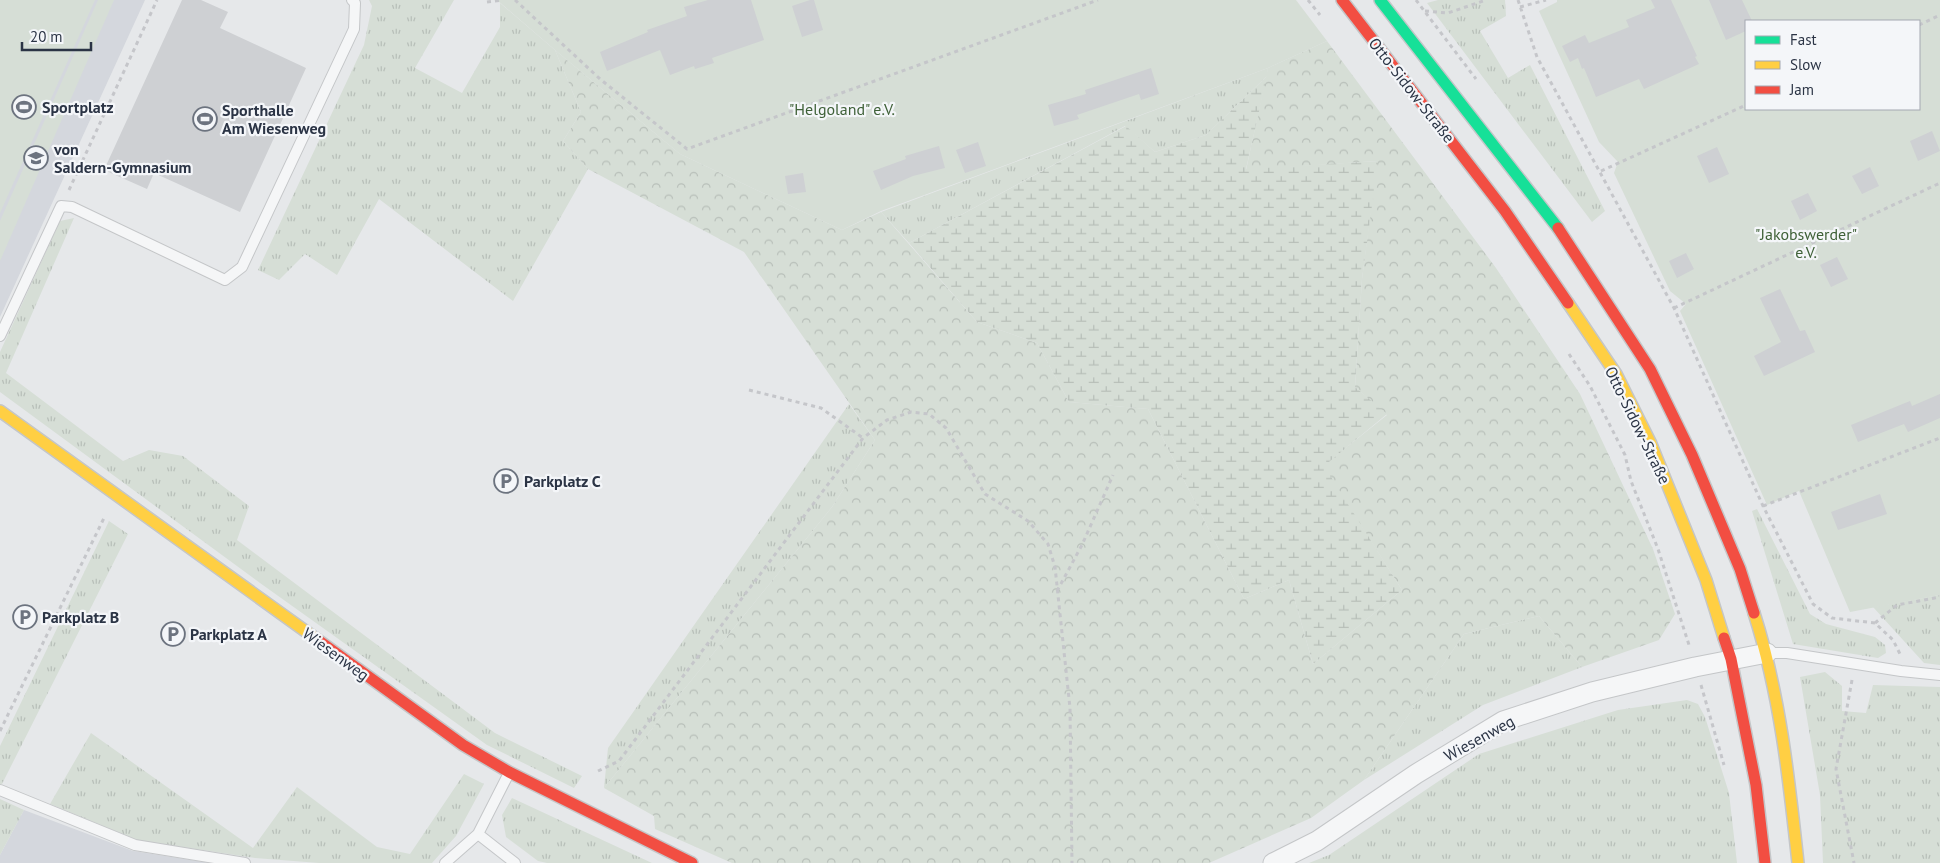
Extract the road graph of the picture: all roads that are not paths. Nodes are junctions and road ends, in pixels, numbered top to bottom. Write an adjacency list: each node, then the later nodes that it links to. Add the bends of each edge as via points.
1 (352, 0): 4 (lane, via 355,3 354,30 242,267 225,280 72,207 61,206)
2 (1342, 0): 7 (main road, Otto-Sidow-Straße, via 1505,211 1616,374 1651,444 1706,580)
3 (1380, 0): 6 (main road, Otto-Sidow-Straße, via 1566,239 1650,369 1692,455 1740,569)
4 (0, 336)
5 (0, 412): 9 (main road, Wiesenweg, via 464,745)
6 (1767, 653): 7 (street, Wiesenweg); 8 (lane, via 1787,653); 18 (main road, Otto-Sidow-Straße, via 1788,770)
7 (1731, 659): 16 (street, Wiesenweg, via 1592,692 1503,721 1416,774 1317,841); 17 (main road, Otto-Sidow-Straße, via 1756,785)
8 (1940, 675)
9 (509, 772): 11 (lane); 15 (main road, Wiesenweg)
10 (0, 790): 12 (lane, via 135,846)
11 (478, 834): 13 (lane); 14 (lane)
12 (245, 863)
13 (445, 863)
14 (515, 863)
15 (692, 863)
16 (1273, 863)
17 (1766, 863)
18 (1798, 863)

